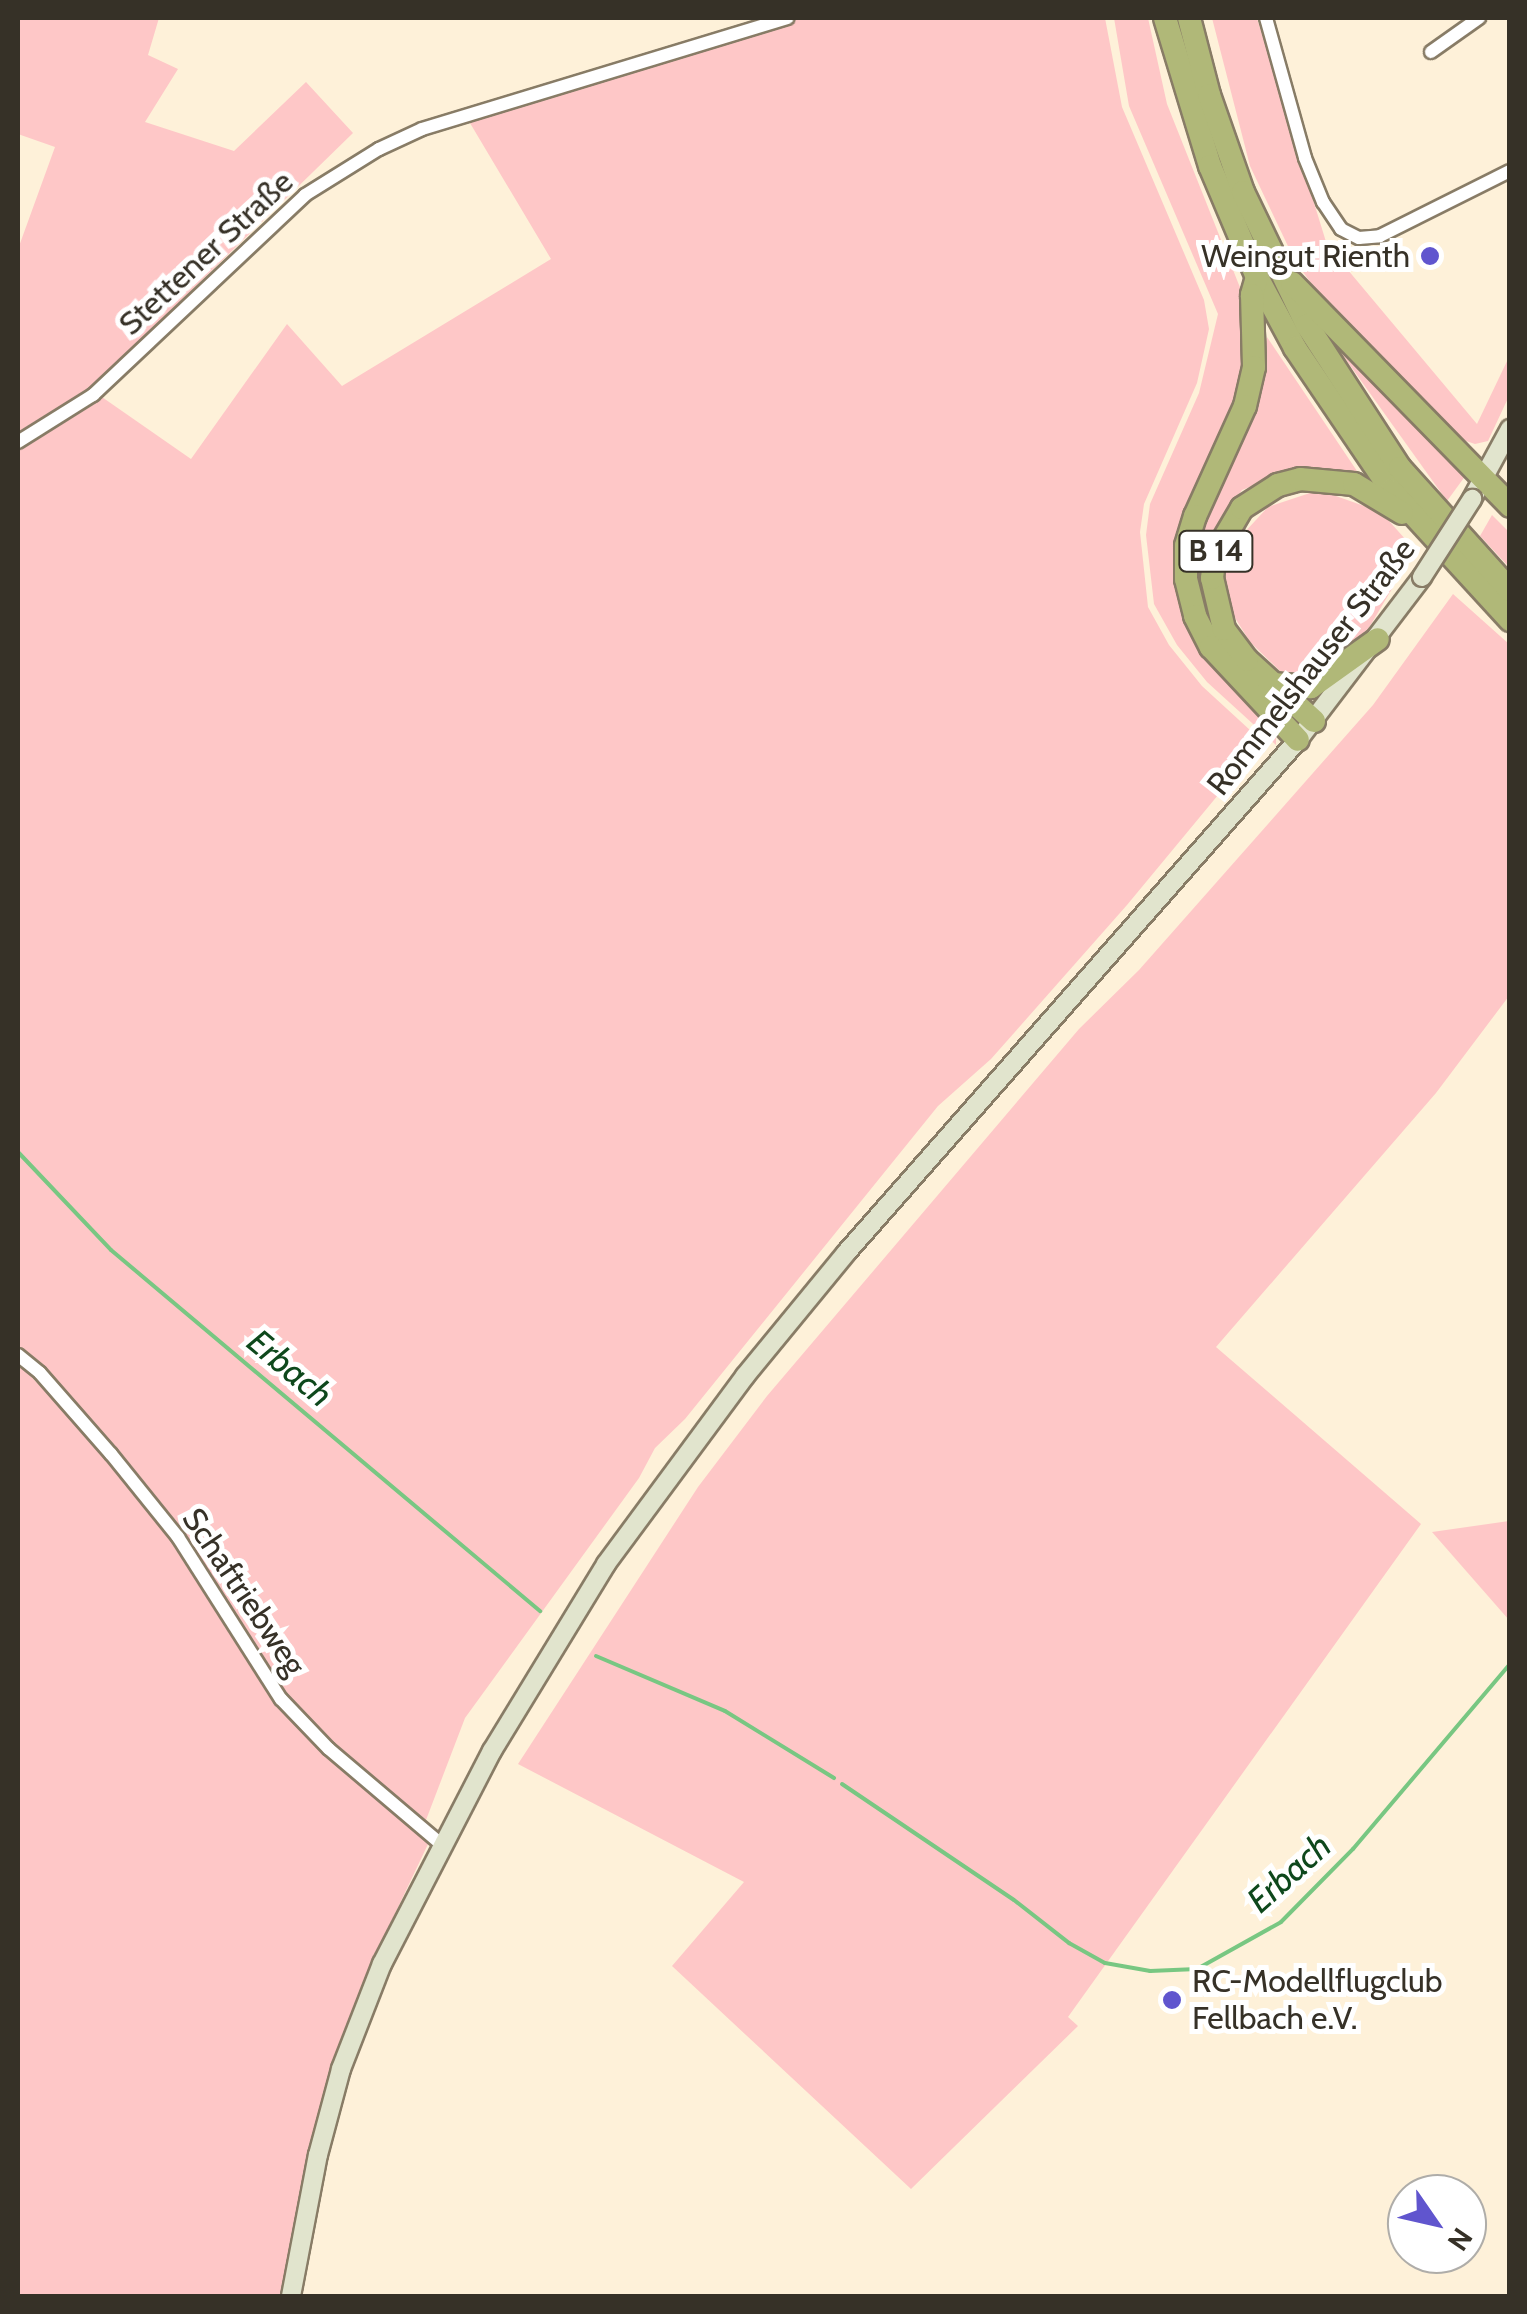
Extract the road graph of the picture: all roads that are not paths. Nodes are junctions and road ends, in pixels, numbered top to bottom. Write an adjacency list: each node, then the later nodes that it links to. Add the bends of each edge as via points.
1 (788, 18): 10 (street, Stettener Straße, via 422,129 379,149 304,195 93,394)
2 (1165, 18): 8 (highway, B 14, via 1210,166)
3 (1189, 18): 8 (highway, B 14)
4 (1266, 18): 7 (street, via 1305,158 1341,230 1360,238 1380,236)
5 (1479, 18): 6 (street)
6 (1431, 52)
7 (1510, 171)
8 (1268, 275): 11 (highway, via 1303,291); 13 (highway, B 14, via 1331,407); 14 (highway, B 14, via 1380,441); 19 (highway, via 1252,295 1254,367 1245,406 1195,516 1186,579 1212,646)
9 (1510, 428): 11 (main road, Rommelshauser Straße)
10 (18, 442)
11 (1484, 477): 12 (highway); 16 (main road, Rommelshauser Straße, bridge)
12 (1510, 506)
13 (1416, 520): 15 (highway, B 14); 17 (highway, B 14, via 1354,484 1321,478 1278,485 1242,508 1215,554 1215,606 1224,629)
14 (1510, 590)
15 (1510, 620)
16 (1378, 640): 17 (highway, via 1311,687); 18 (main road, Rommelshauser Straße)
17 (1273, 684): 18 (highway, B 14)
18 (1314, 721): 19 (main road, Rommelshauser Straße)
19 (1298, 740): 21 (main road, Rommelshauser Straße, via 745,1376 606,1564)
20 (18, 1355): 21 (street, Schaftriebweg, via 100,1440 178,1538 281,1699)
21 (440, 1844): 22 (main road, Rommelshauser Straße, via 382,1964 342,2069)
22 (291, 2296)

